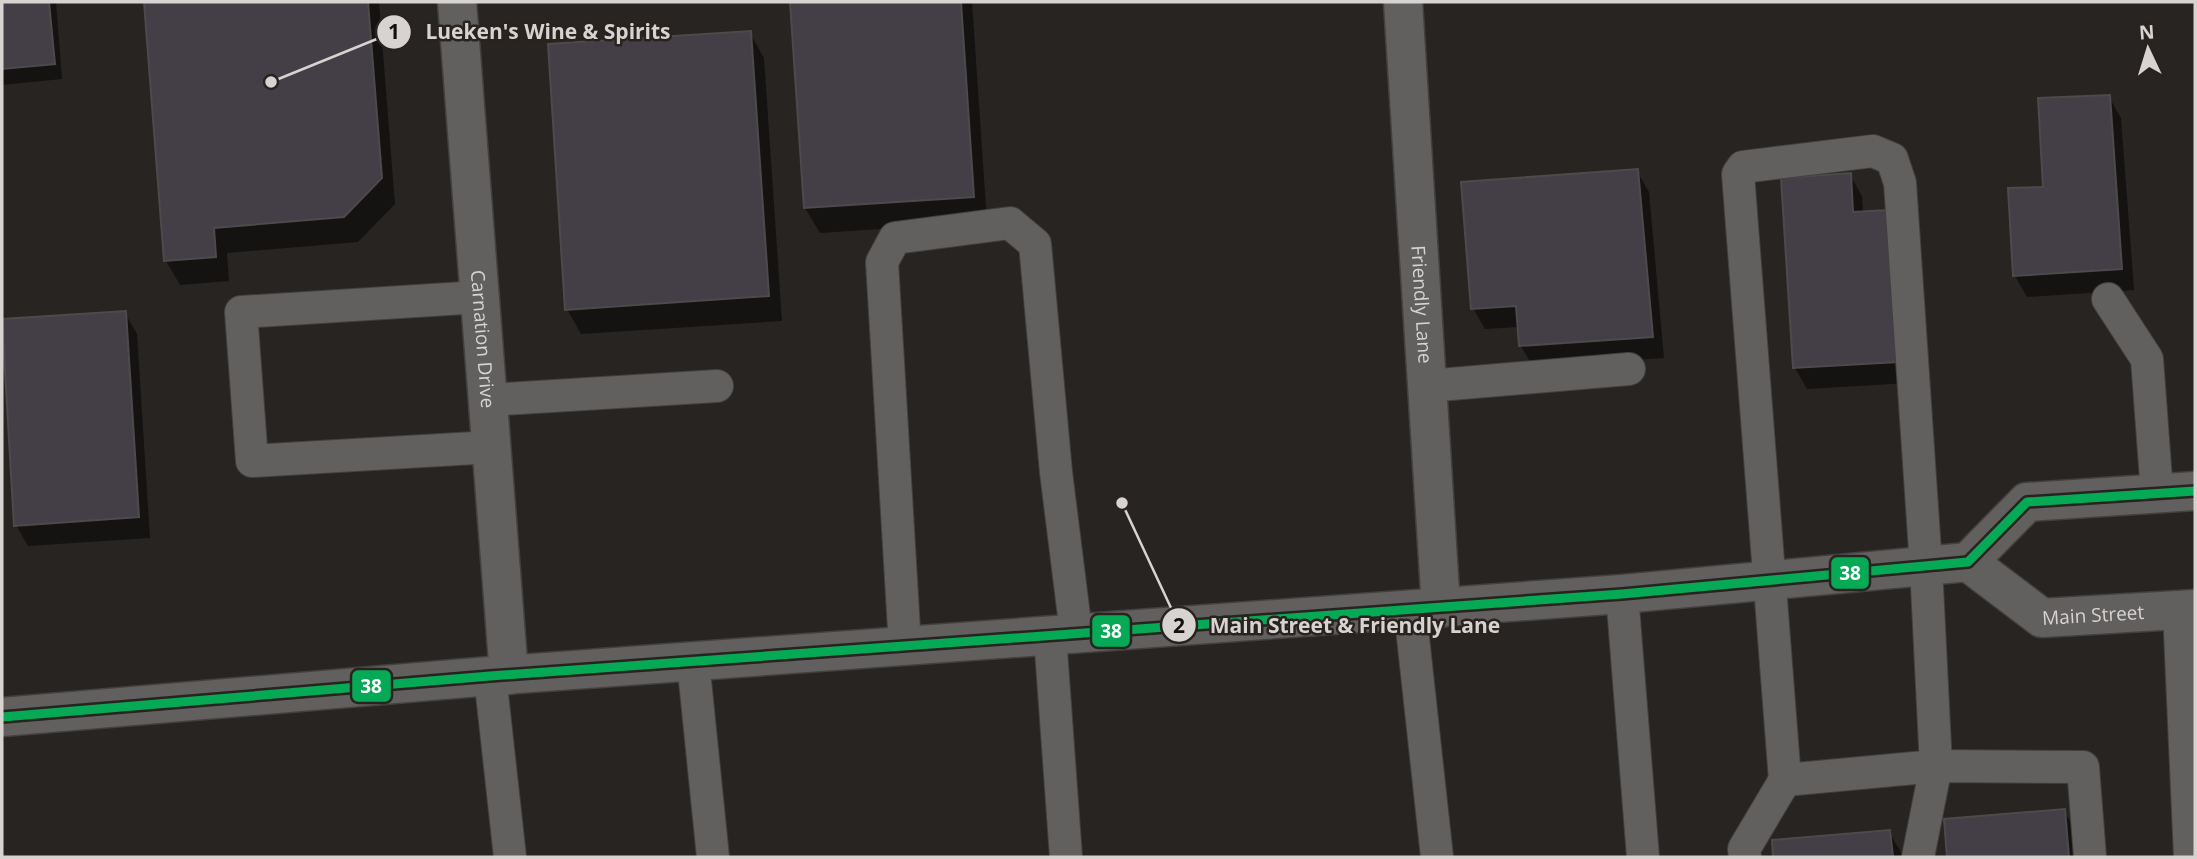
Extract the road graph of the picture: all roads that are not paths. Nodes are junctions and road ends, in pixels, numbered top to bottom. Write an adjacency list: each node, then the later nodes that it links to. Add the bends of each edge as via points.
1 (457, 2): 3 (main road, Carnation Drive)
2 (1403, 2): 7 (main road, Friendly Lane)
3 (480, 297): 8 (main road, Carnation Drive); 9 (lane, via 241,312 252,461)
4 (2108, 299): 11 (lane, via 2147,359)
5 (1629, 369): 7 (lane)
6 (717, 386): 8 (lane)
7 (1427, 386): 16 (main road, Friendly Lane)
8 (488, 400): 9 (main road, Carnation Drive)
9 (492, 447): 21 (main road, Carnation Drive)
10 (2195, 491): 11 (main road)
11 (2157, 494): 12 (main road, via 2027,502)
12 (1968, 562): 13 (main road); 17 (main road, Main Street, via 2042,618)
13 (1926, 566): 14 (main road); 14 (lane, via 1900,183 1892,159 1873,151 1743,167 1738,174); 23 (lane)
14 (1771, 580): 15 (main road); 24 (lane)
15 (1622, 594): 16 (main road); 30 (lane)
16 (1425, 609): 18 (main road); 29 (lane)
17 (2187, 610): 25 (lane)
18 (1063, 634): 19 (main road); 19 (lane, via 1056,472 1035,244 1010,223 895,238 882,262); 28 (lane)
19 (905, 646): 20 (main road)
20 (693, 661): 21 (main road); 27 (lane)
21 (500, 675): 22 (main road); 26 (lane)
22 (2, 718)
23 (1936, 766): 24 (lane); 32 (lane); 33 (lane, via 2083,767)
24 (1785, 780): 31 (lane, via 1744,849)
25 (2190, 837)
26 (510, 857)
27 (713, 857)
28 (1066, 857)
29 (1437, 857)
30 (1643, 857)
31 (1745, 857)
32 (1918, 857)
33 (2090, 857)

